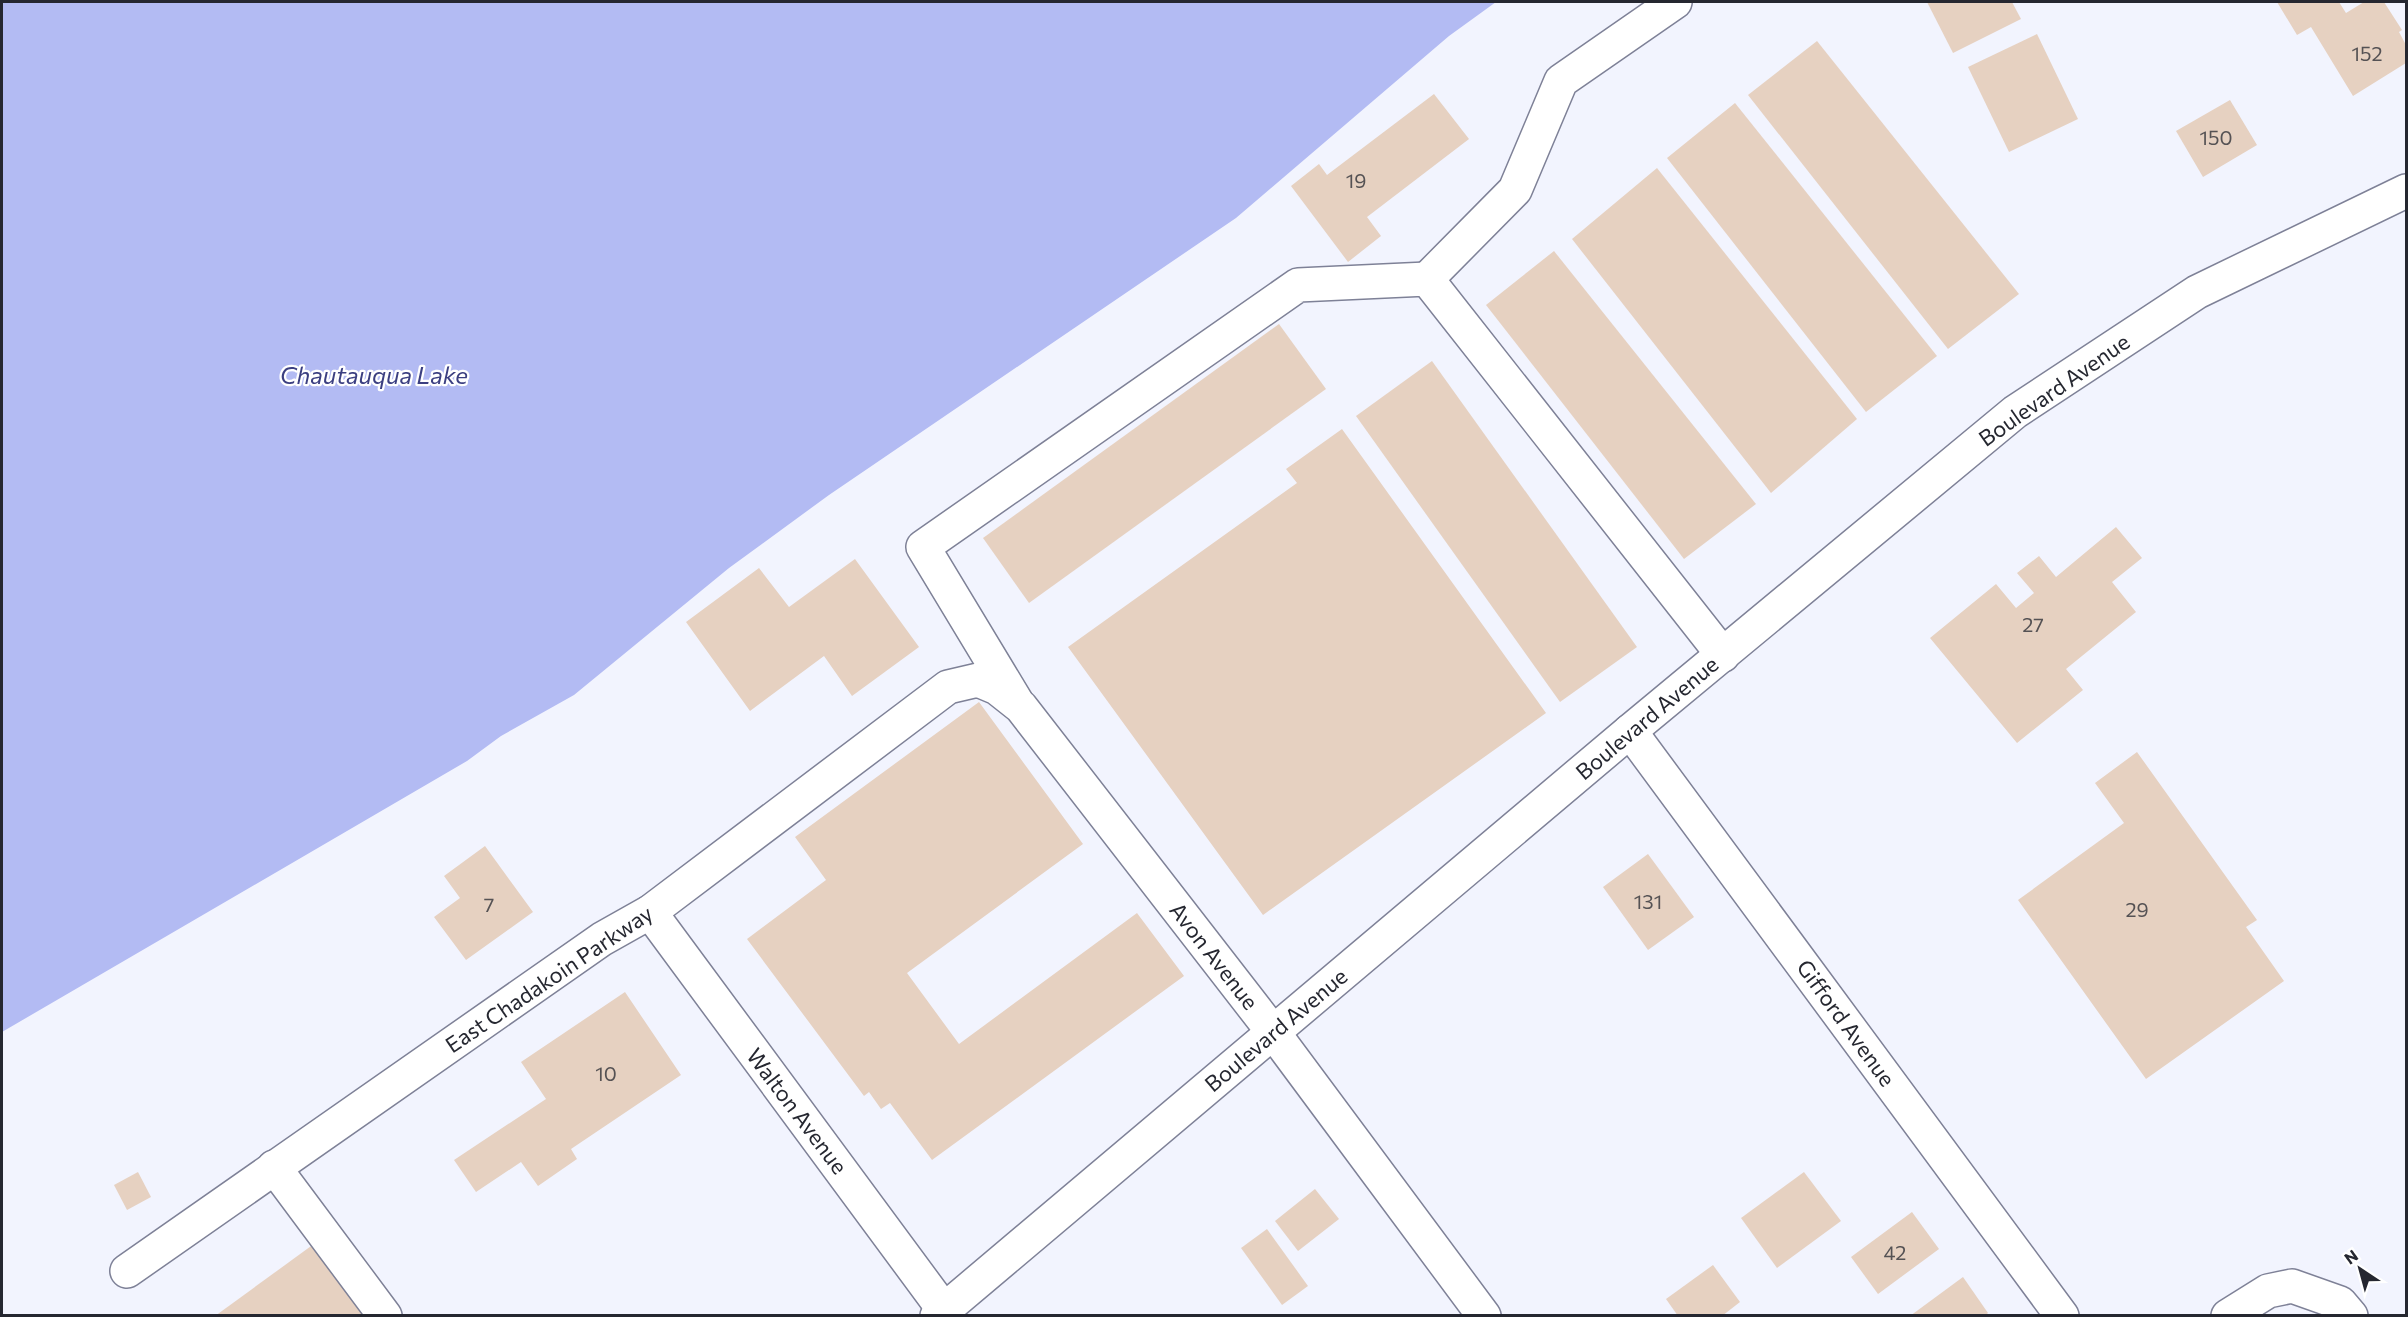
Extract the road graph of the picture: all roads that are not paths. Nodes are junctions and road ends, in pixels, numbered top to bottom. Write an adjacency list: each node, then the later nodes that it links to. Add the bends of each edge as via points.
1 (1675, 2): 3 (street, via 1561,81 1515,190)
2 (2406, 192): 4 (street, Boulevard Avenue, via 2197,292 2015,412)
3 (1427, 279): 4 (street); 6 (street, via 1298,285 923,547)
4 (1723, 654): 7 (street, Boulevard Avenue)
5 (966, 683): 6 (street, Avon Avenue, via 978,680 997,688); 8 (street, East Chadakoin Parkway, via 948,687)
6 (1021, 707): 9 (street, Avon Avenue)
7 (1630, 731): 9 (street, Boulevard Avenue); 15 (street, Gifford Avenue)
8 (650, 912): 10 (street, East Chadakoin Parkway, via 602,939); 12 (street, Walton Avenue)
9 (1273, 1032): 12 (street, Boulevard Avenue); 14 (street, Avon Avenue)
10 (274, 1167): 11 (street, East Chadakoin Parkway); 13 (street)
11 (127, 1271)
12 (941, 1313)
13 (385, 1316)
14 (1484, 1316)
15 (2062, 1316)
16 (2228, 1316): 17 (street, via 2268,1292 2292,1286 2340,1303)
17 (2351, 1316)

